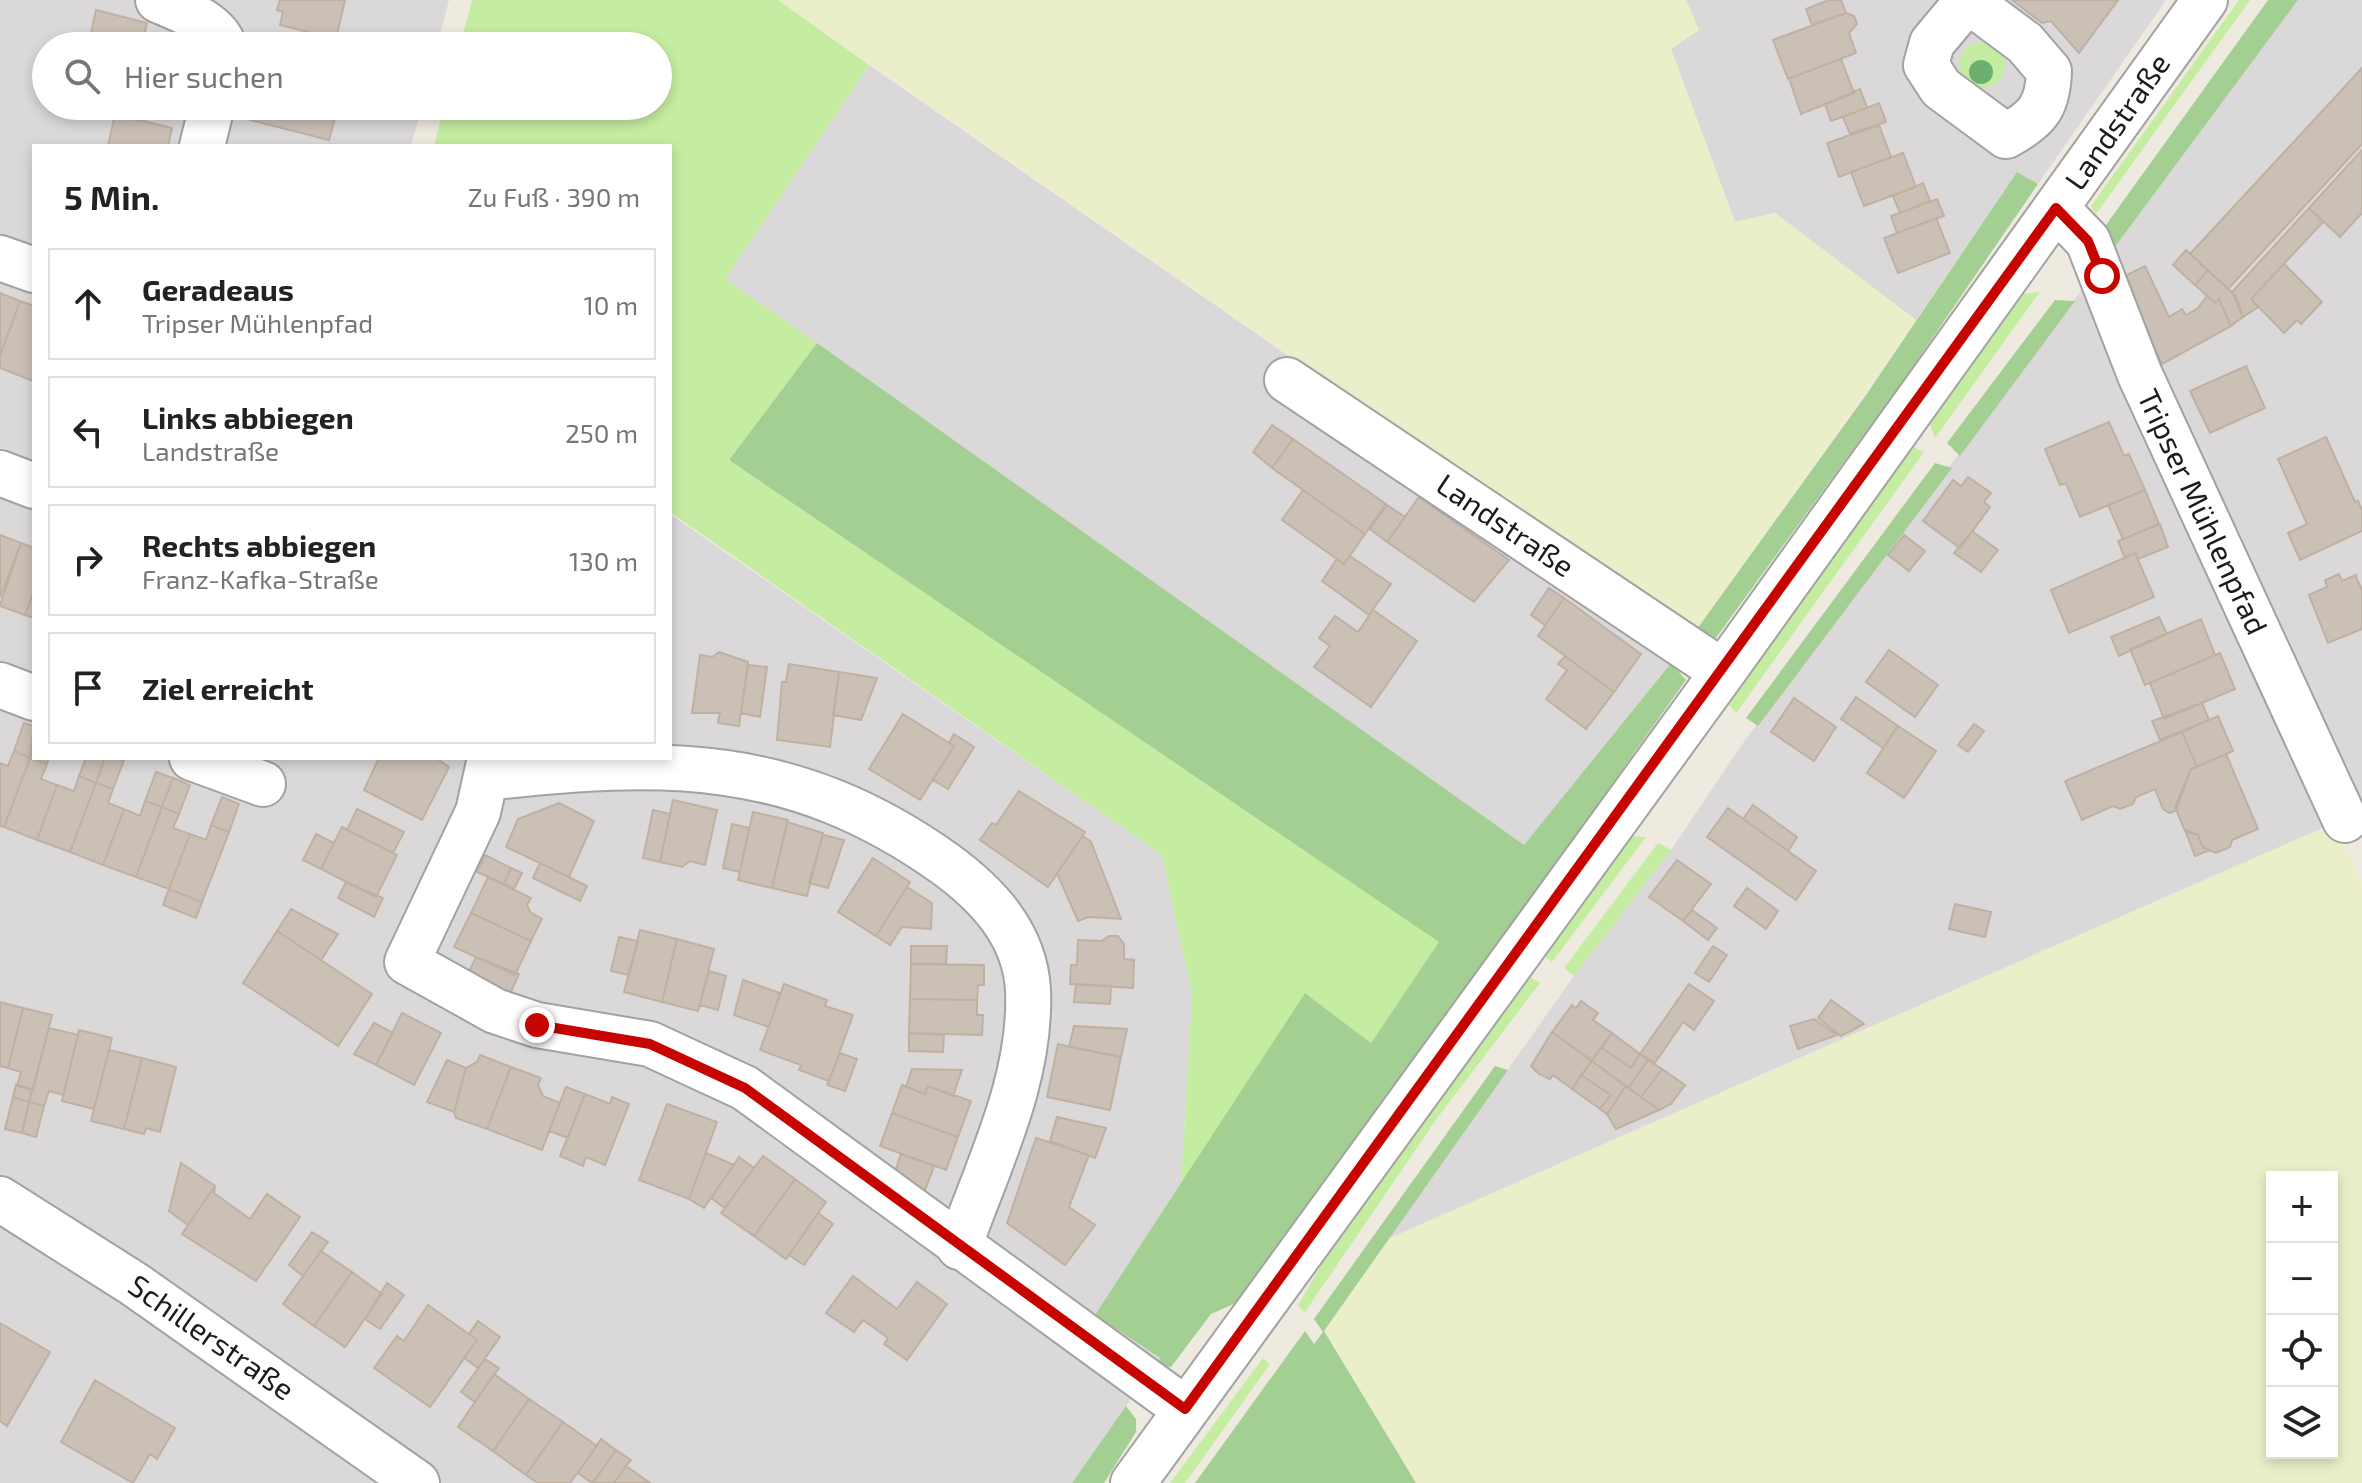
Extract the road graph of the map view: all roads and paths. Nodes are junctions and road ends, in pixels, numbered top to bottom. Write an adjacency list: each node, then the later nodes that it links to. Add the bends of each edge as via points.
1 (158, 0): 5 (street)
2 (1968, 0): 3 (street, via 1932,43 1926,65 1941,88 2006,136 2026,125 2048,98 2049,71 2025,43 1986,14)
3 (1978, 0)
4 (2205, 0): 8 (street, Landstraße)
5 (214, 32)
6 (208, 120): 7 (street)
7 (202, 144)
8 (2056, 208): 14 (street, Landstraße); 20 (street, Tripser Mühlenpfad, via 2088,241 2140,375)
9 (0, 258): 10 (street)
10 (32, 269)
11 (1287, 380): 14 (street, Landstraße)
12 (0, 473): 13 (street)
13 (32, 485)
14 (1723, 672): 23 (street, Landstraße)
15 (0, 685): 16 (street)
16 (32, 697)
17 (197, 760): 19 (street)
18 (488, 768): 22 (street, via 478,812 407,962 495,1011 537,1025 650,1044 745,1088); 22 (street, via 708,768 775,779 853,807 972,883 1006,921 1028,990 1020,1076)
19 (263, 784)
20 (2345, 820)
21 (0, 1199): 24 (street, Schillerstraße, via 153,1296)
22 (959, 1247): 23 (street)
23 (1185, 1409): 25 (street, Landstraße)
24 (417, 1483)
25 (1133, 1483)

